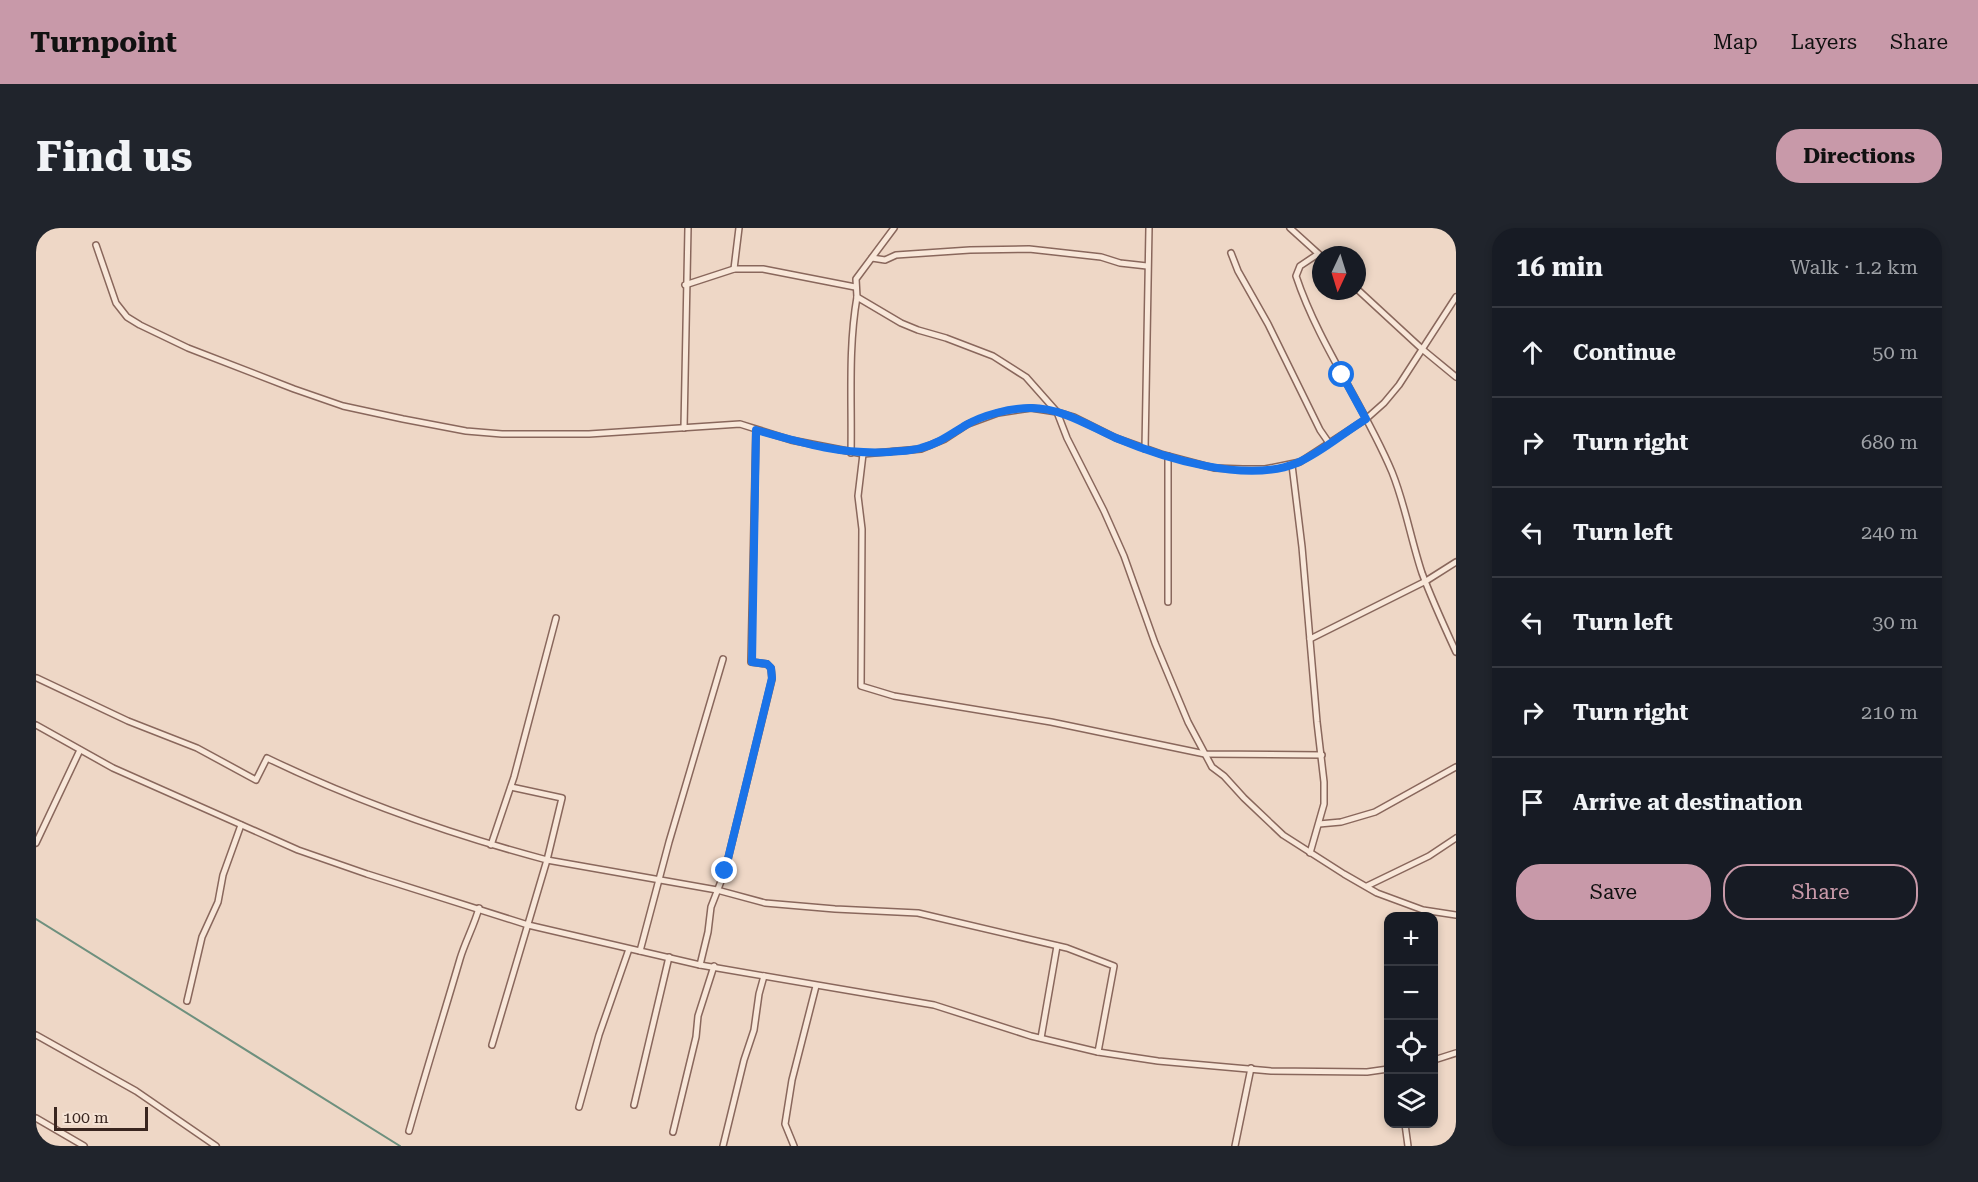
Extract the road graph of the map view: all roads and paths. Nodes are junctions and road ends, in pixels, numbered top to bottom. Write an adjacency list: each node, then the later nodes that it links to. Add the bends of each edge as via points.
1 (688, 228): 13 (street)
2 (739, 228): 12 (street)
3 (894, 228): 9 (street)
4 (1149, 228): 11 (street)
5 (1290, 228): 7 (street)
6 (96, 245): 22 (street, via 117,303 127,317 203,355 343,406 466,431 502,434 589,435)
7 (1312, 248)
8 (1231, 253): 24 (street)
9 (872, 258): 11 (street, via 885,260 896,255 958,250 1029,249); 14 (street, via 856,279)
10 (1312, 259): 21 (street, via 1300,266 1296,276 1310,312)
11 (1147, 266): 25 (street)
12 (734, 269): 13 (street); 14 (street, via 787,272)
13 (685, 285): 22 (street)
14 (855, 287): 15 (street)
15 (857, 297): 20 (street, via 918,330 993,356 1026,378); 26 (street, via 850,360)
16 (1366, 297): 18 (street)
17 (1456, 297): 18 (street)
18 (1422, 349): 19 (street); 21 (street, via 1384,404)
19 (1456, 377)
20 (1057, 412): 25 (street); 27 (street, via 1031,408 998,413 921,449); 40 (street, via 1112,529 1173,690)
21 (1366, 419): 24 (street); 31 (street, via 1392,473)
22 (684, 428): 23 (street, via 740,424)
23 (756, 430): 26 (street); 53 (street, via 752,662 767,664 772,678)
24 (1329, 443): 29 (street)
25 (1145, 449): 28 (street)
26 (851, 453): 27 (street)
27 (863, 454): 40 (street, via 858,496 862,529 861,686 894,696 1051,722)
28 (1168, 456): 29 (street, via 1214,468); 32 (street)
29 (1292, 465): 34 (street)
30 (1456, 562): 31 (street)
31 (1426, 581): 34 (street); 35 (street)
32 (1168, 602)
33 (556, 618): 43 (street)
34 (1310, 639): 41 (street)
35 (1456, 652)
36 (723, 659): 51 (street)
37 (37, 678): 48 (street, via 197,748 256,780 267,758 379,808)
38 (36, 725): 39 (street)
39 (80, 750): 45 (street); 47 (street)
40 (1205, 754): 41 (street); 49 (street, via 1212,767 1244,798)
41 (1322, 755): 44 (street, via 1324,782)
42 (1456, 767): 44 (street, via 1375,812)
43 (511, 787): 48 (street); 50 (street, via 562,798)
44 (1319, 824): 49 (street)
45 (241, 825): 54 (street, via 298,850); 65 (street, via 218,902 202,937)
46 (1456, 838): 52 (street, via 1420,861)
47 (36, 843)
48 (491, 845): 50 (street)
49 (1310, 853): 52 (street)
50 (547, 860): 51 (street); 56 (street)
51 (658, 879): 53 (street); 59 (street)
52 (1367, 886): 55 (street, via 1423,910)
53 (717, 890): 57 (street, via 773,904 918,913); 61 (street)
54 (479, 908): 56 (street); 78 (street, via 460,958)
55 (1456, 915)
56 (528, 925): 58 (street); 68 (street)
57 (1057, 946): 67 (street); 69 (street, via 1113,966)
58 (629, 950): 59 (street); 75 (street)
59 (640, 951): 60 (street)
60 (669, 957): 61 (street); 74 (street)
61 (700, 965): 62 (street)
62 (714, 966): 63 (street); 79 (street, via 698,1016)
63 (764, 976): 64 (street); 82 (street)
64 (816, 986): 67 (street, via 934,1005); 83 (street, via 785,1124)
65 (187, 1001)
66 (36, 1035): 81 (street, via 136,1091)
67 (1041, 1038): 69 (street)
68 (492, 1045)
69 (1098, 1052): 72 (street)
70 (1456, 1053): 71 (street)
71 (1438, 1059)
72 (1251, 1068): 73 (street); 84 (street)
73 (1384, 1069)
74 (634, 1105)
75 (579, 1107)
76 (36, 1118): 80 (street)
77 (1406, 1128): 85 (street)
78 (409, 1131)
79 (673, 1132)
80 (84, 1146)
81 (216, 1146)
82 (723, 1146)
83 (794, 1146)
84 (1235, 1146)
85 (1408, 1146)

